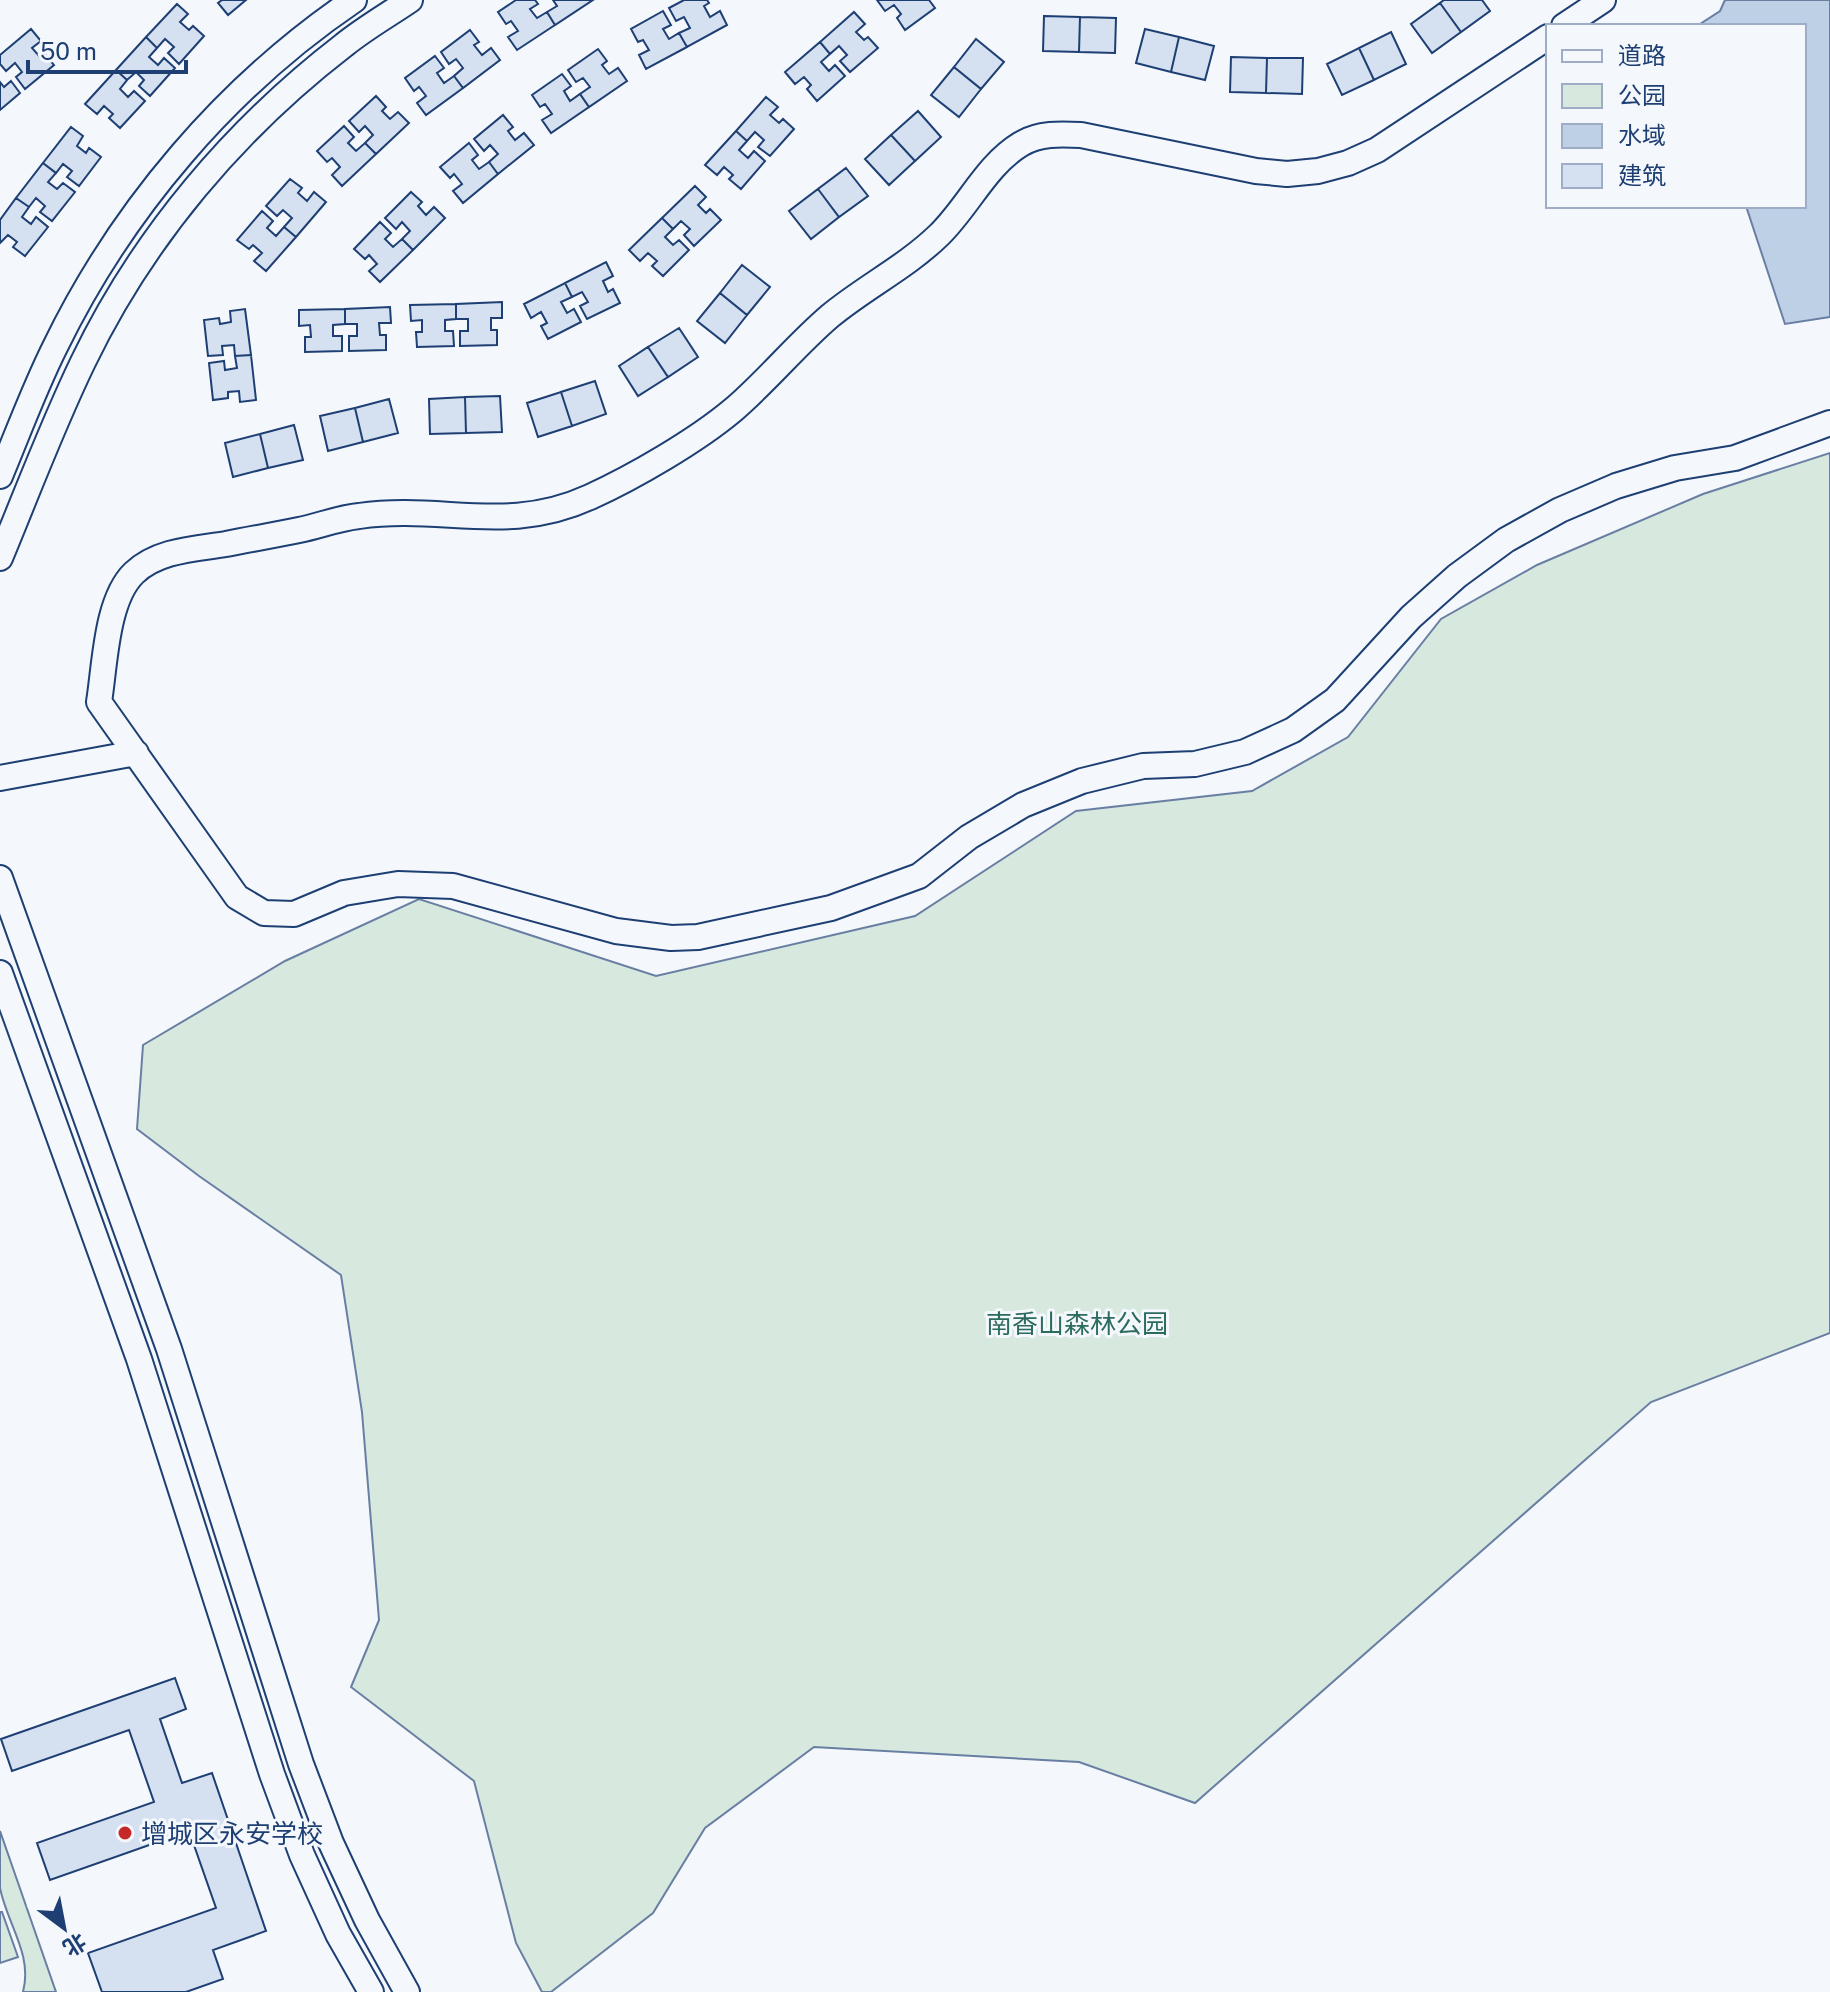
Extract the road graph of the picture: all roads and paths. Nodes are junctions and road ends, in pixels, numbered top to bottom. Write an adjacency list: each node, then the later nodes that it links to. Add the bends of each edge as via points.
1 (354, 0): 7 (street, via 255,78 158,184 78,304 35,389)
2 (410, 0): 8 (street, via 347,42 276,101 154,240 105,319 64,402)
3 (1603, 0): 4 (street)
4 (1567, 24)
5 (1546, 38): 9 (street, via 1377,150 1318,171 1256,171 1081,135 1052,133 1024,142 1000,159 941,233 834,313 731,412 568,507 502,518 419,512 358,516 158,557 133,574 116,599 99,702)
6 (1830, 423): 9 (street, via 1735,458 1675,468 1616,486 1506,540 1411,617 1335,700 1293,730 1245,752 1195,764 1143,766 1082,781 1023,805 969,837 919,876 831,908 698,937 616,931 453,886 398,884 344,893 294,914 264,913 237,897)
7 (0, 476)
8 (0, 558)
9 (136, 753): 10 (street)
10 (0, 778)
11 (0, 878): 14 (street, via 156,1314 301,1764 337,1856)
12 (0, 973): 13 (street, via 126,1324 272,1774 302,1855)
13 (371, 1992)
14 (407, 1992)

